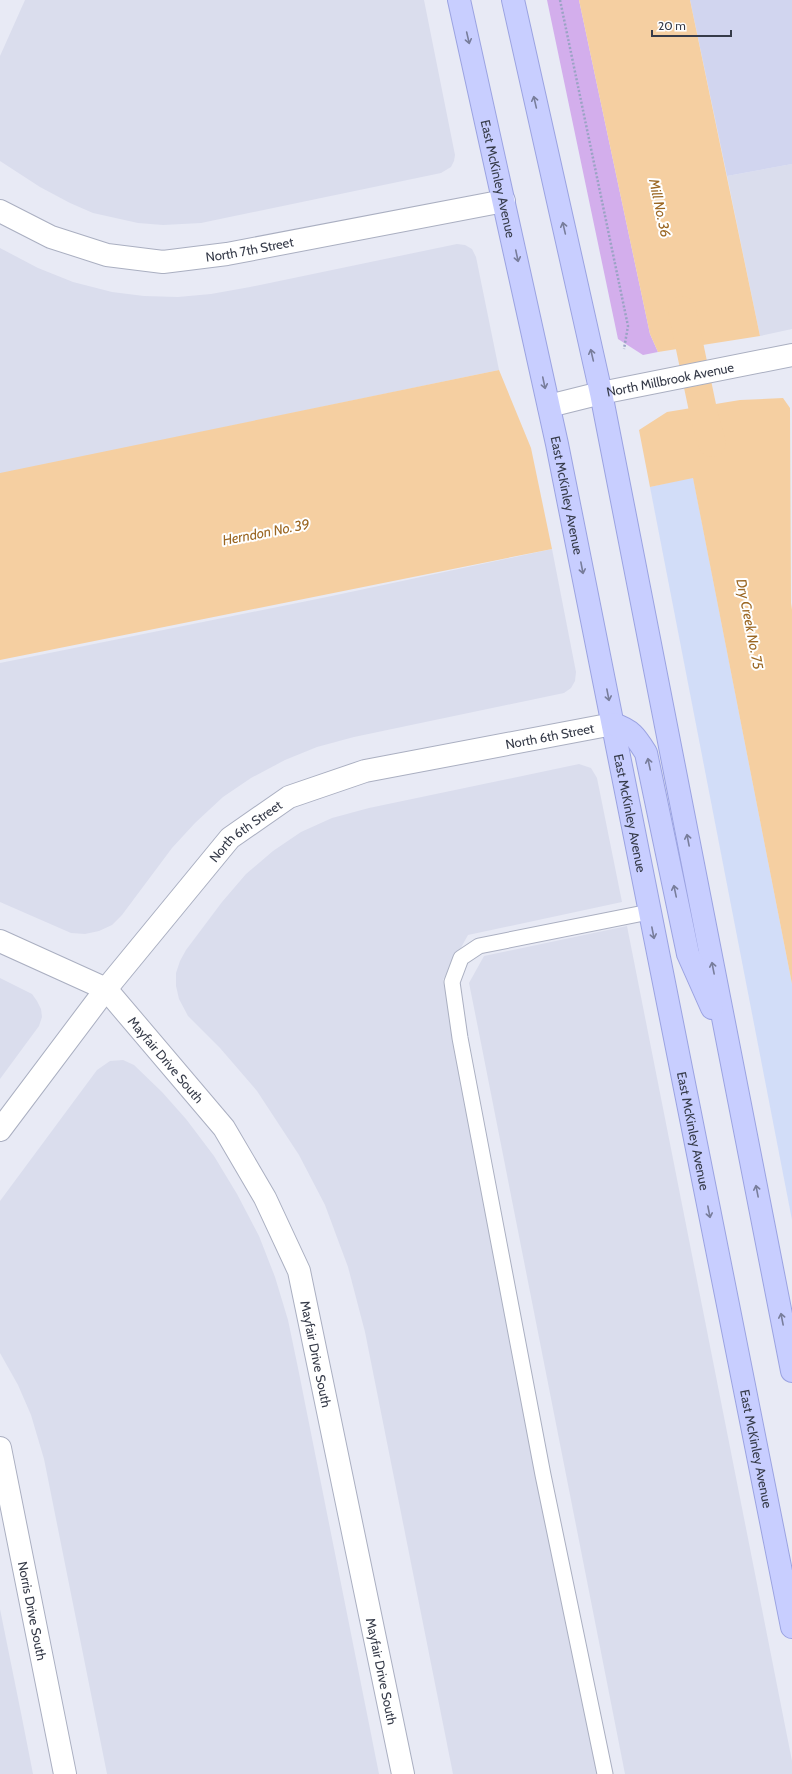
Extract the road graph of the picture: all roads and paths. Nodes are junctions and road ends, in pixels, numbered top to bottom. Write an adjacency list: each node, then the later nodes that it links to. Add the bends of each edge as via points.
1 (459, 0): 4 (main road, East McKinley Avenue, one-way to 4)
2 (513, 0): 8 (main road, one-way to 2)
3 (560, 0): 6 (path, via 628,326)
4 (504, 201): 5 (street, North 7th Street, via 227,254 163,262 107,255 51,237); 9 (main road, East McKinley Avenue, one-way to 9)
5 (0, 211)
6 (624, 349)
7 (792, 355): 8 (street, North Millbrook Avenue)
8 (601, 393): 9 (street, North Millbrook Avenue); 14 (main road, one-way to 8)
9 (549, 406): 10 (main road, East McKinley Avenue, one-way to 10)
10 (613, 724): 11 (main road, East McKinley Avenue); 13 (street, North 6th Street, via 365,771 289,797 230,838); 14 (main road, one-way to 10, via 688,954 646,753 627,728)
11 (649, 912): 18 (main road, East McKinley Avenue, one-way to 18); 21 (lane, via 479,946 461,958 452,982 460,1038 543,1474)
12 (0, 941): 13 (street)
13 (106, 990): 15 (street, North 6th Street); 20 (street, Mayfair Drive South, via 224,1128 265,1198 299,1271)
14 (729, 1046): 16 (main road, one-way to 14)
15 (0, 1130)
16 (792, 1371)
17 (0, 1448): 19 (street, Norris Drive South)
18 (792, 1627)
19 (65, 1774)
20 (403, 1774)
21 (604, 1774)

